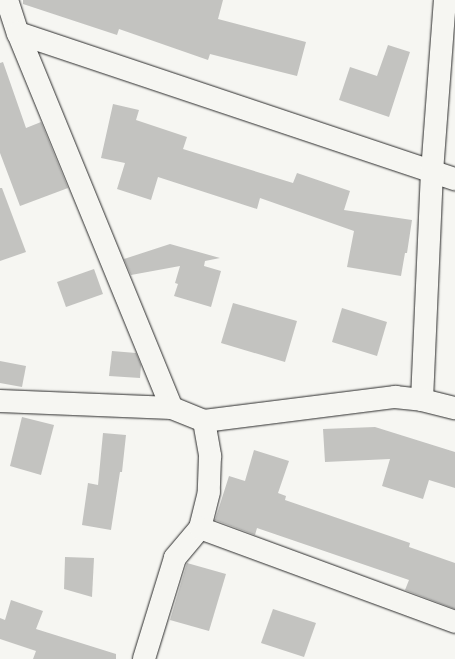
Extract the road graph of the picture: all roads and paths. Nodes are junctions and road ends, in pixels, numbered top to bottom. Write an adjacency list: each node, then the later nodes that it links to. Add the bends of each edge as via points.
1 (7, 0): 3 (street)
2 (445, 0): 4 (street)
3 (18, 32): 4 (street); 8 (street)
4 (432, 172): 5 (street); 6 (street)
5 (455, 179)
6 (422, 400): 9 (street); 10 (street, via 395,397)
7 (0, 401): 8 (street)
8 (172, 408): 10 (street)
9 (455, 408)
10 (204, 421): 11 (street, via 210,456 209,492)
11 (200, 528): 12 (street); 13 (street, via 175,558)
12 (455, 622)
13 (144, 659)

